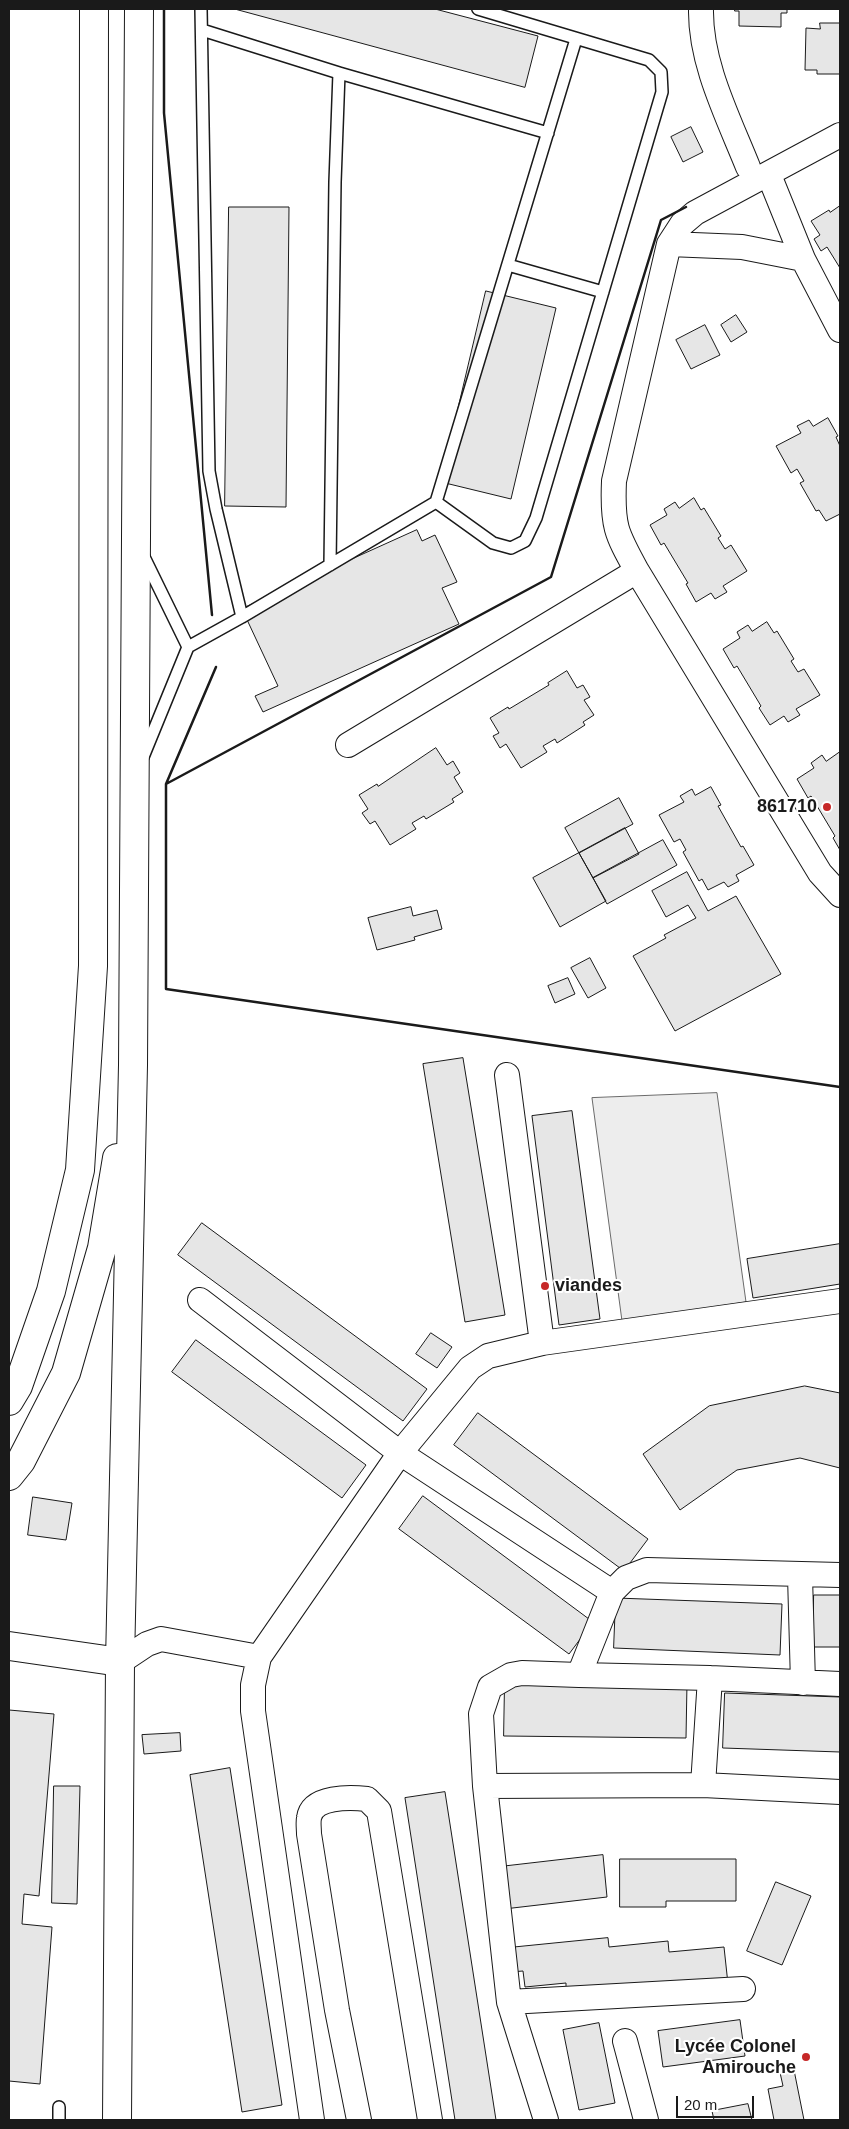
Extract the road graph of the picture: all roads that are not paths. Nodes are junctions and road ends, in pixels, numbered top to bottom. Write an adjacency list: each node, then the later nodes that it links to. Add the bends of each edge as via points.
1 (94, 9): 31 (main road, via 93,966 80,1170 51,1291 18,1386)
2 (139, 9): 18 (main road)
3 (201, 9): 6 (lane)
4 (478, 9): 7 (lane)
5 (700, 9): 11 (street, via 700,23 714,81)
6 (202, 30): 8 (lane); 21 (lane, via 209,471)
7 (576, 39): 9 (lane); 15 (lane, via 649,60 661,72 662,92)
8 (339, 73): 9 (lane); 19 (lane)
9 (548, 133): 14 (lane)
10 (840, 135): 11 (street)
11 (758, 171): 12 (street, via 682,224); 13 (street)
12 (669, 244): 13 (street, via 742,247); 20 (street, via 614,481 614,523)
13 (802, 259): 16 (street)
14 (508, 265): 15 (lane); 17 (lane)
15 (603, 292): 17 (lane, via 526,542 511,548 493,543)
16 (840, 330)
17 (436, 502): 19 (lane)
18 (136, 541): 22 (lane); 24 (main road)
19 (330, 565): 21 (lane)
20 (637, 571): 23 (street); 25 (street, via 820,873)
21 (242, 617): 22 (lane)
22 (188, 647): 24 (lane)
23 (348, 745)
24 (135, 777): 26 (main road)
25 (840, 895)
26 (133, 1065): 33 (main road, via 102,1248 66,1373 21,1461); 39 (main road)
27 (507, 1075): 30 (street)
28 (200, 1300): 32 (street)
29 (840, 1301): 30 (street)
30 (542, 1343): 32 (street, via 488,1356 470,1368)
31 (9, 1401)
32 (400, 1453): 36 (street); 38 (street)
33 (9, 1476)
34 (840, 1575): 35 (street)
35 (800, 1576): 36 (street, via 647,1570 626,1578); 42 (street)
36 (612, 1592): 40 (street)
37 (9, 1646): 39 (main road)
38 (259, 1657): 39 (street, via 161,1639); 53 (street, via 252,1686 253,1711)
39 (120, 1662): 52 (main road)
40 (579, 1675): 41 (street); 45 (street, via 522,1673 511,1675 490,1687 481,1714)
41 (710, 1678): 42 (street); 44 (street)
42 (803, 1684): 43 (street)
43 (840, 1684)
44 (703, 1785): 45 (street); 46 (street)
45 (485, 1786): 48 (street)
46 (840, 1792)
47 (743, 1989): 48 (street)
48 (509, 2002): 56 (street)
49 (625, 2041): 57 (street)
50 (59, 2107): 51 (lane)
51 (59, 2120)
52 (117, 2120)
53 (312, 2120)
54 (359, 2120): 55 (street, via 337,2010 308,1817 318,1804 348,1797 367,1798 379,1811)
55 (430, 2120)
56 (546, 2120)
57 (646, 2120)

